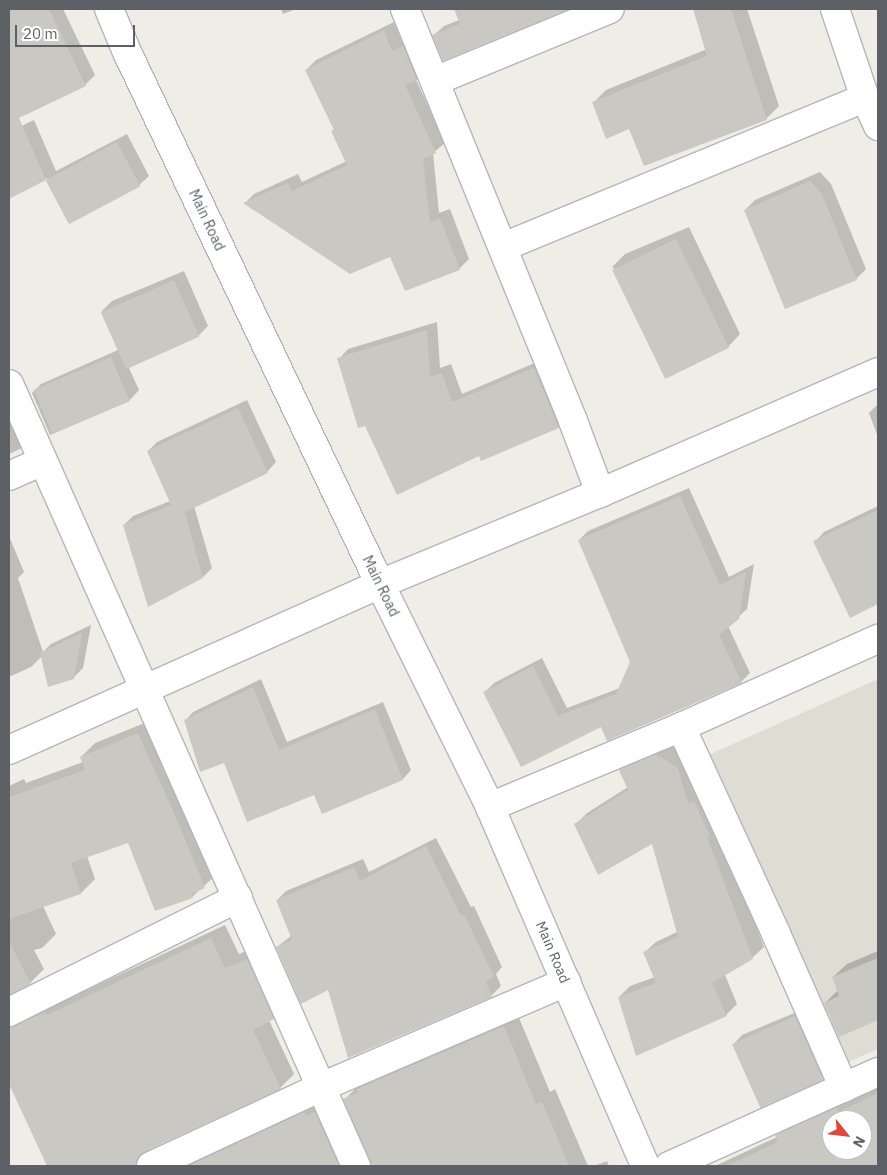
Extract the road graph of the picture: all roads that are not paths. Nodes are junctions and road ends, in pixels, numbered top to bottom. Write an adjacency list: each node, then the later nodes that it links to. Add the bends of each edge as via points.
1 (109, 9): 14 (street, Main Road)
2 (405, 9): 5 (street)
3 (610, 9): 5 (street)
4 (835, 9): 6 (street)
5 (435, 81): 8 (street)
6 (865, 98): 7 (street); 8 (street)
7 (878, 126)
8 (503, 247): 13 (street)
9 (878, 372): 13 (street)
10 (9, 384): 11 (street)
11 (43, 461): 12 (street); 16 (street)
12 (9, 476)
13 (600, 493): 14 (street)
14 (380, 584): 16 (street); 19 (street, Main Road)
15 (878, 639): 17 (street)
16 (143, 690): 18 (street); 20 (street)
17 (680, 727): 19 (street); 25 (street)
18 (9, 750)
19 (490, 807): 21 (street, Main Road)
20 (238, 898): 22 (street); 24 (street)
21 (566, 982): 24 (street); 28 (street, Main Road)
22 (9, 1012)
23 (878, 1072): 25 (street)
24 (321, 1086): 26 (street); 27 (street)
25 (844, 1088): 29 (street)
26 (151, 1166)
27 (356, 1166)
28 (645, 1166)
29 (669, 1166)

